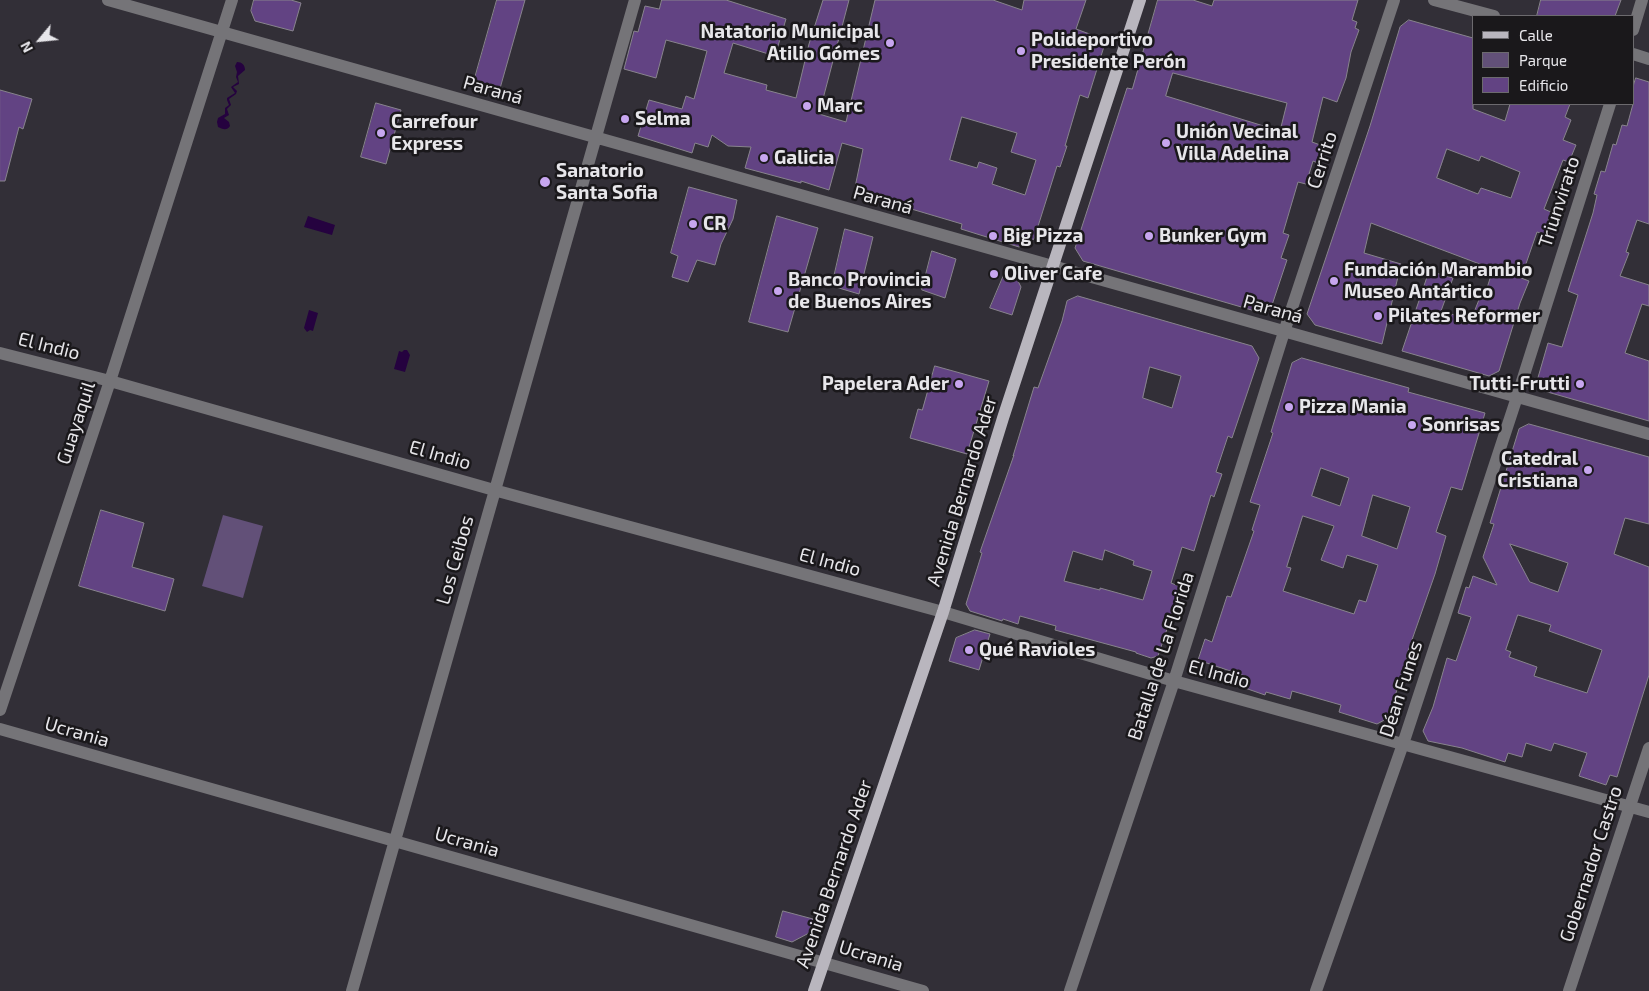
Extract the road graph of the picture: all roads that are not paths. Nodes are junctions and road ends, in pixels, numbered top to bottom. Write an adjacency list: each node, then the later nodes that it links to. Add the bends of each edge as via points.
1 (108, 0): 10 (street, Paraná)
2 (232, 0): 10 (street, Guayaquil)
3 (635, 0): 14 (street, Los Ceibos)
4 (1140, 0): 15 (main road, Avenida Bernardo Ader)
5 (1394, 0): 16 (street, Cerrito)
6 (1434, 0): 8 (street)
7 (1642, 0): 9 (street)
8 (1490, 15)
9 (1634, 27)
10 (222, 32): 14 (street, Paraná); 18 (street, Guayaquil)
11 (1634, 54): 12 (street)
12 (1649, 59)
13 (1610, 105): 19 (street, Triunvirato)
14 (595, 139): 15 (street, Paraná); 21 (street, Los Ceibos)
15 (1052, 266): 16 (street, Paraná); 22 (main road, Avenida Bernardo Ader)
16 (1284, 332): 19 (street, Paraná); 23 (street, Batalla de La Florida)
17 (0, 353): 18 (street, El Indio)
18 (110, 381): 21 (street, El Indio); 24 (street, Guayaquil)
19 (1517, 397): 20 (street, Paraná); 26 (street, Déan Funes)
20 (1649, 434)
21 (494, 490): 22 (street, El Indio); 30 (street, Los Ceibos)
22 (944, 612): 23 (street, El Indio); 31 (main road, Avenida Bernardo Ader)
23 (1174, 681): 26 (street, El Indio); 35 (street, Batalla de La Florida)
24 (0, 710)
25 (0, 729): 30 (street, Ucrania)
26 (1403, 744): 28 (street, El Indio); 36 (street, Déan Funes)
27 (1649, 748): 28 (street, Gobernador Castro)
28 (1630, 807): 29 (street, El Indio); 37 (street, Gobernador Castro)
29 (1649, 812)
30 (394, 841): 31 (street, Ucrania); 32 (street, Los Ceibos)
31 (824, 962): 33 (main road, Avenida Bernardo Ader); 34 (street, Ucrania)
32 (352, 991)
33 (814, 991)
34 (923, 991)
35 (1070, 991)
36 (1316, 991)
37 (1569, 991)

